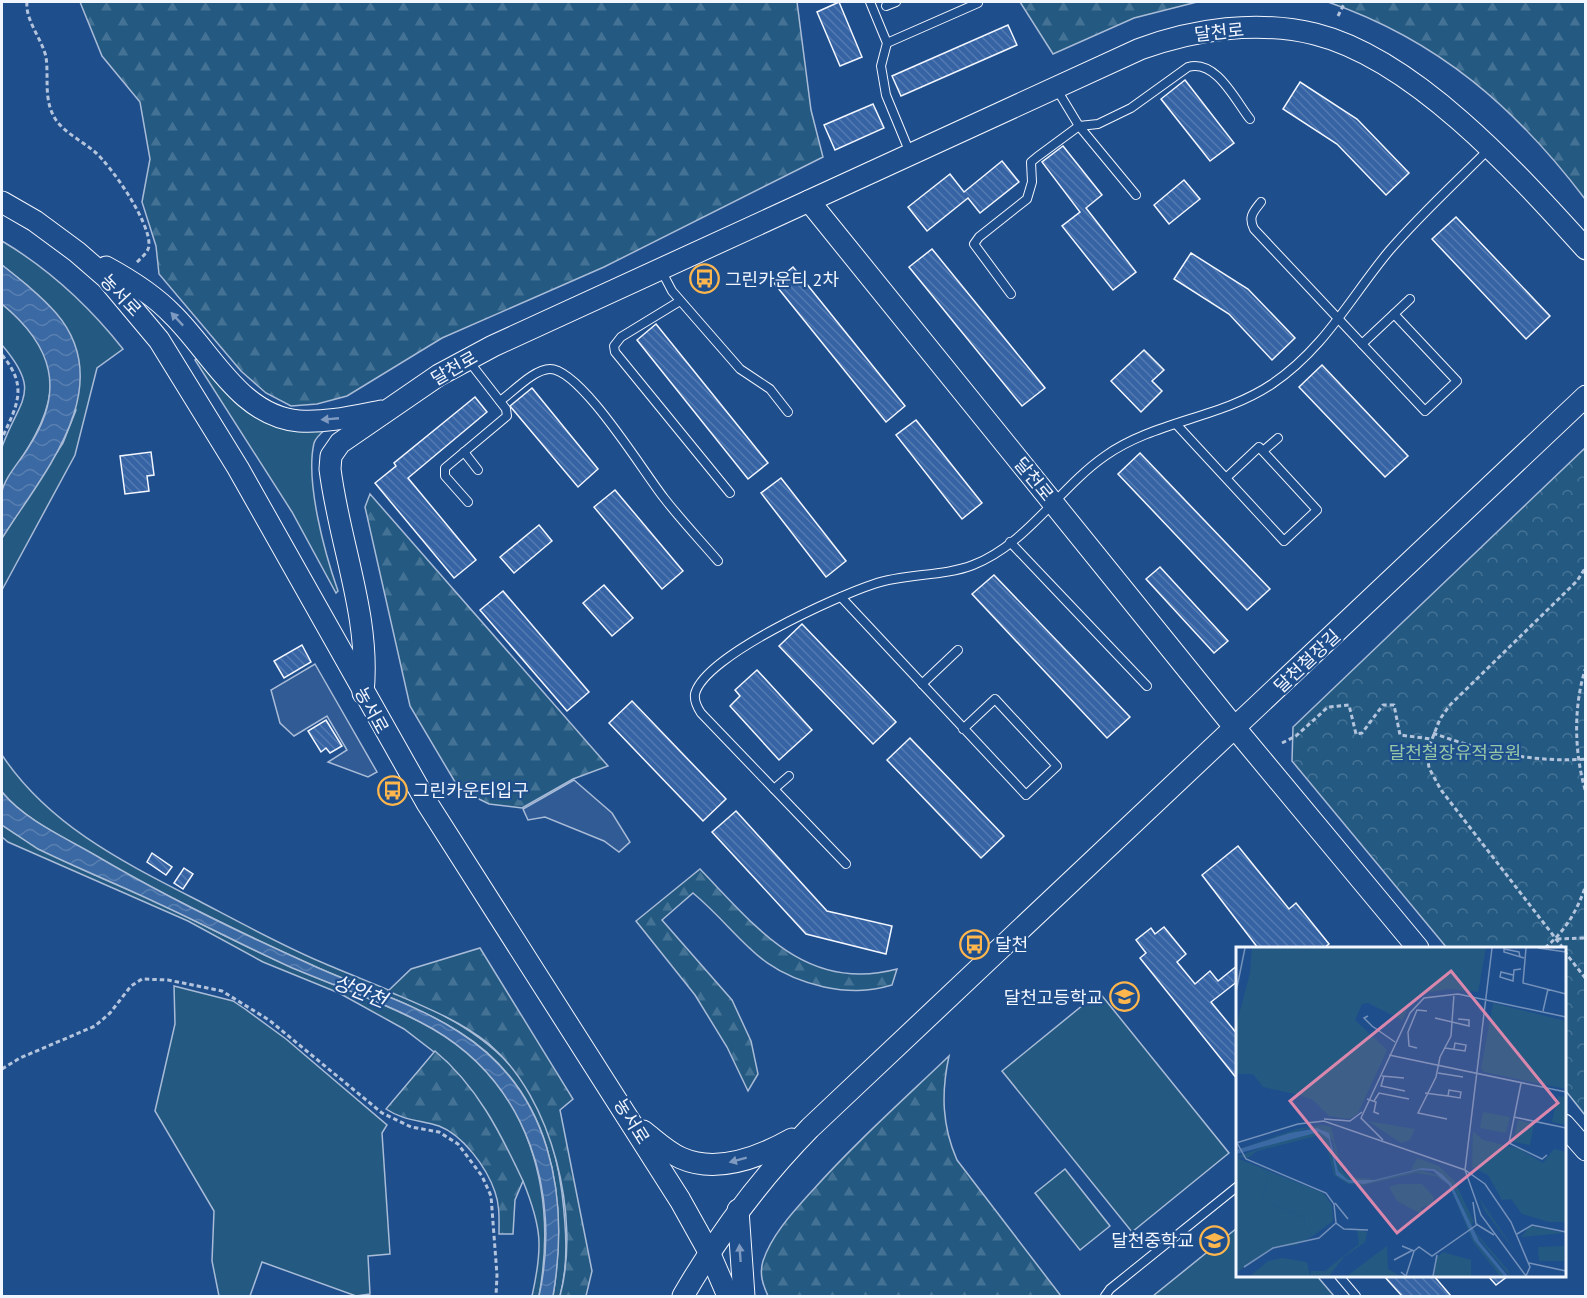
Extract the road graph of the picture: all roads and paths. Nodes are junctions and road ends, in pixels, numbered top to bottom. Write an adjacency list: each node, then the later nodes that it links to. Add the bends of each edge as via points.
1 (27, 2): 21 (path, via 42,42 49,105 55,119 109,165 128,194 149,244)
2 (870, 2): 8 (lane)
3 (896, 2): 6 (lane)
4 (1345, 2): 7 (path)
5 (978, 3): 8 (lane)
6 (886, 6)
7 (1338, 16)
8 (887, 43): 13 (lane, via 882,79)
9 (1056, 88): 11 (lane); 12 (street, 달천로, via 1170,38 1227,29 1291,30 1315,34 1364,53 1418,89); 13 (street, 달천로)
10 (1250, 119): 11 (lane, via 1218,77 1195,65 1124,112 1098,124)
11 (1079, 126): 14 (lane); 22 (lane, via 1031,162 1032,182 1027,199 976,240 975,248)
12 (1490, 148): 18 (street, 달천로); 26 (lane, via 1388,253)
13 (910, 155): 15 (street, 달천로)
14 (1136, 195)
15 (809, 201): 20 (street, 달천로); 43 (street, 달천로)
16 (2, 202): 19 (street, 농서로)
17 (1261, 202): 26 (lane, via 1251,214 1254,229)
18 (1586, 249)
19 (77, 252): 21 (street); 52 (street, 농서로, via 107,278 159,340 238,468)
20 (661, 270): 24 (lane); 29 (street, 달천로)
21 (123, 277): 32 (street, one-way to 21, via 332,420 299,421 260,409 236,389 173,314)
22 (1011, 294)
23 (1410, 299): 25 (lane)
24 (680, 301): 33 (lane, via 740,369 770,389); 41 (lane, via 621,337 614,346 615,352)
25 (1394, 314): 27 (lane); 27 (lane, via 1457,381 1425,411)
26 (1339, 320): 27 (lane); 34 (lane, via 1316,346 1247,400)
27 (1362, 344)
28 (2, 355): 35 (path, via 17,377 18,390 16,408)
29 (467, 359): 31 (lane); 32 (street, 달천로)
30 (1584, 397): 53 (street, 달천철장길)
31 (500, 401): 38 (lane, via 507,416); 45 (lane, via 541,371 553,369 566,376 612,424 663,496)
32 (387, 410): 52 (street, 달천로, via 340,443 331,456 330,469 363,630)
33 (788, 412)
34 (1176, 424): 40 (lane); 43 (lane, via 1106,454)
35 (2, 438)
36 (1278, 438): 37 (lane)
37 (1263, 451): 40 (lane, via 1259,447); 40 (lane, via 1317,510 1284,541)
38 (464, 452): 39 (lane); 42 (lane, via 444,472)
39 (478, 470)
40 (1226, 477)
41 (730, 493)
42 (468, 502)
43 (1054, 505): 44 (lane); 53 (street, 달천로)
44 (1010, 542): 47 (lane, via 971,566 898,578); 51 (lane)
45 (718, 561)
46 (1586, 567): 55 (path, via 1577,581 1450,705)
47 (841, 597): 50 (lane); 61 (lane, via 760,637 710,674 695,694 701,713)
48 (958, 650): 50 (lane)
49 (1586, 667): 59 (path, via 1578,707)
50 (922, 684): 54 (lane)
51 (1147, 686)
52 (363, 693): 73 (street, 농서로, via 427,803)
53 (1235, 728): 67 (street); 75 (street, 달천철장길)
54 (963, 729): 54 (lane, via 995,699 1057,766 1026,795)
55 (1433, 733): 56 (path); 59 (path, via 1499,753)
56 (1431, 740): 57 (path, via 1400,735 1394,705 1383,705 1362,733 1356,734 1349,705 1328,707 1296,736); 66 (path, via 1427,752 1429,768 1441,790)
57 (1281, 743)
58 (1586, 759): 59 (path)
59 (1579, 760): 62 (path)
60 (789, 776): 61 (lane)
61 (774, 789): 63 (lane)
62 (1586, 793)
63 (846, 864)
64 (1586, 885): 66 (path, via 1577,910)
65 (1586, 938): 66 (path)
66 (1556, 939): 68 (path); 69 (path)
67 (1417, 947)
68 (1546, 947)
69 (1562, 947)
70 (1566, 953): 71 (path)
71 (1586, 979)
72 (2, 1069): 81 (path, via 96,1026 142,979 222,991 269,1020 382,1113 411,1127 439,1132 458,1144 482,1176 491,1196)
73 (634, 1124): 75 (street, one-way to 73, via 754,1156 703,1164 680,1157); 79 (street, 농서로)
74 (1566, 1127): 76 (street)
75 (810, 1128): 78 (street)
76 (1586, 1150)
77 (1236, 1188): 85 (lane)
78 (738, 1210): 79 (street); 84 (street, one-way to 78)
79 (709, 1252): 82 (street); 83 (street, 농서로)
80 (1341, 1277): 86 (lane)
81 (496, 1296)
82 (683, 1296)
83 (728, 1296)
84 (744, 1296)
85 (1105, 1296)
86 (1356, 1296)

